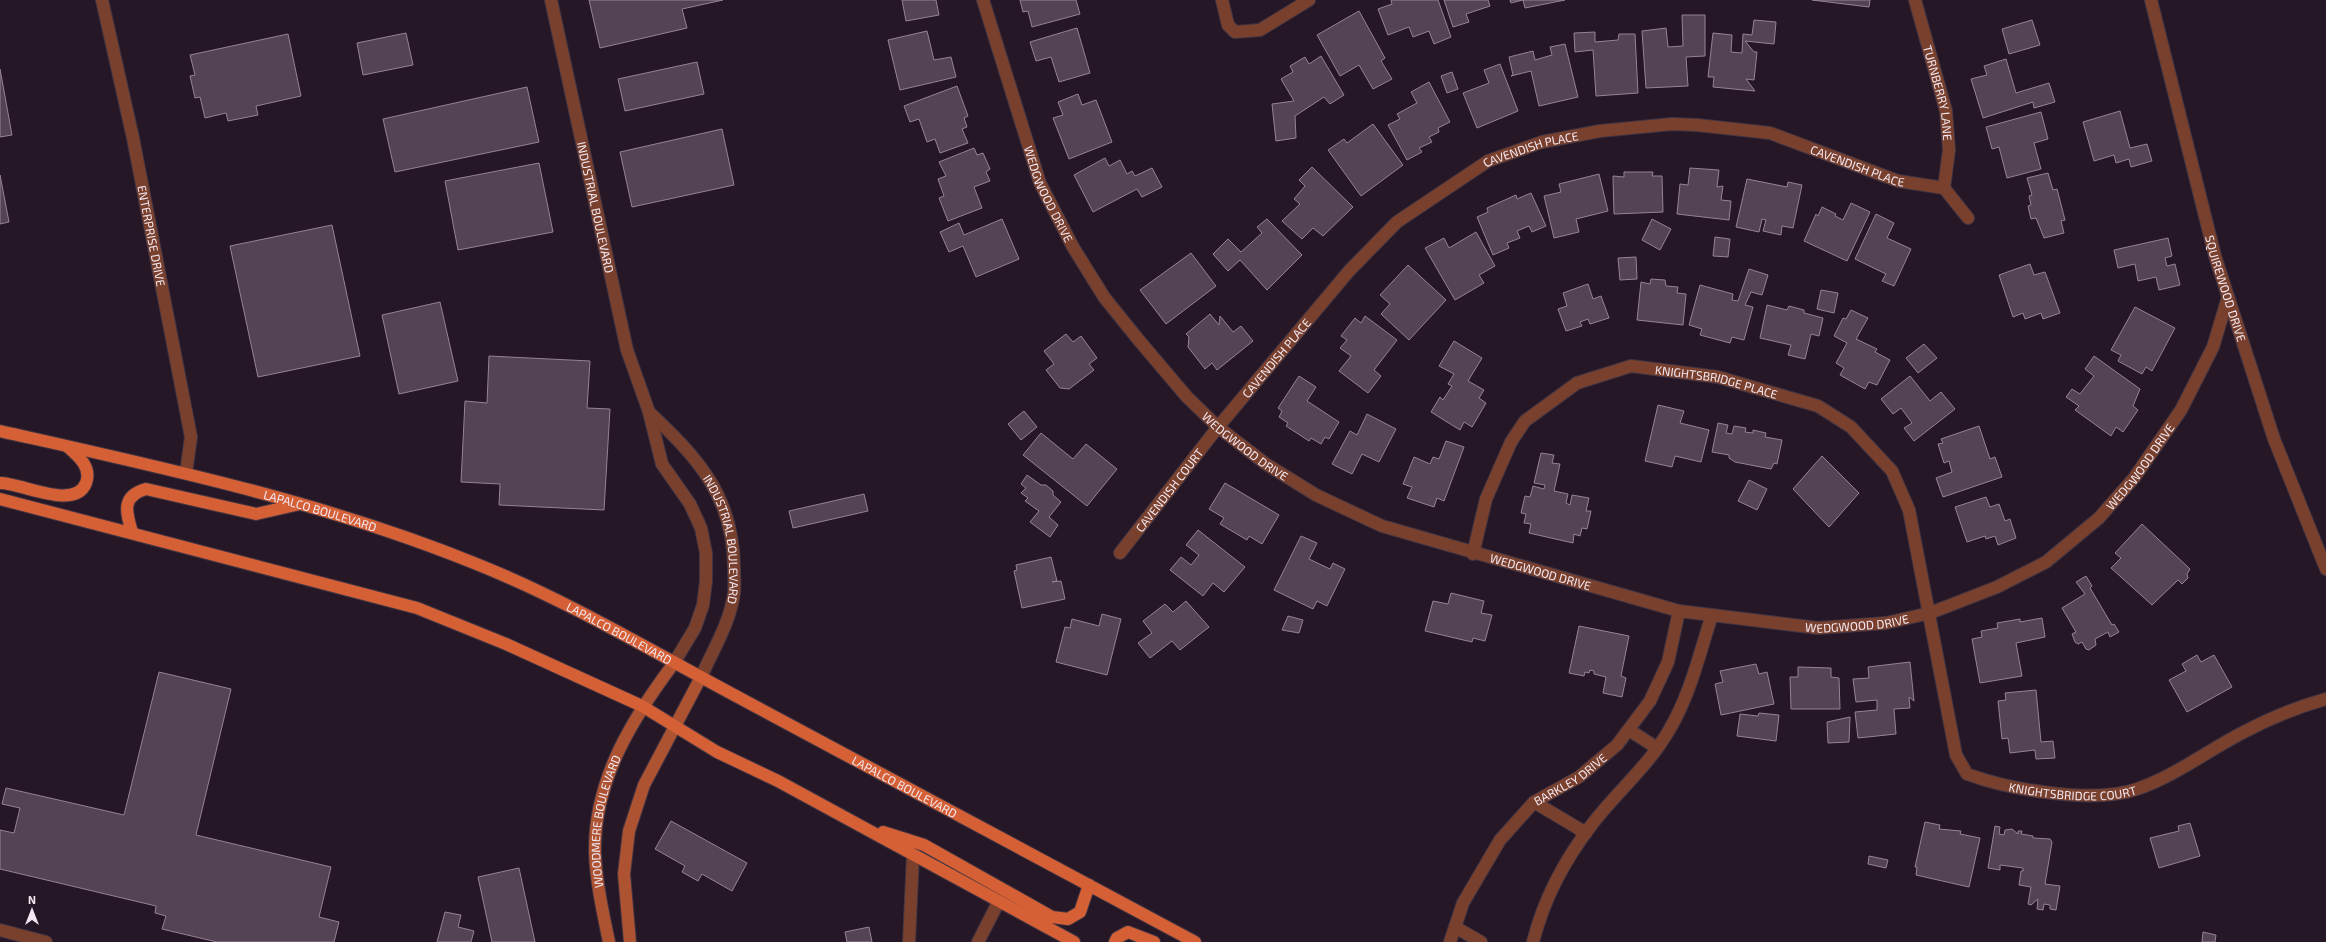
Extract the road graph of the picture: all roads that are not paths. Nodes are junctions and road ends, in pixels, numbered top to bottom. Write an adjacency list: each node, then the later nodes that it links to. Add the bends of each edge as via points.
1 (102, 0): 15 (street, ENTERPRISE DRIVE, via 133,138 191,437)
2 (551, 0): 11 (street, INDUSTRIAL BOULEVARD, via 627,350)
3 (983, 0): 12 (street, WEDGWOOD DRIVE, via 1040,183 1073,247 1104,297 1137,338 1187,397)
4 (1222, 0): 5 (street, via 1228,25 1235,32 1260,30)
5 (1309, 0)
6 (1915, 0): 8 (street, TURNBERRY LANE, via 1946,111 1950,150)
7 (2151, 0): 10 (street, SQUIREWOOD DRIVE, via 2215,256)
8 (1944, 188): 9 (street); 12 (street, CAVENDISH PLACE, via 1898,180 1770,133 1672,124 1600,131 1542,142 1488,161 1397,222 1349,270)
9 (1968, 218)
10 (2228, 297): 22 (street, SQUIREWOOD DRIVE, via 2274,439); 24 (street, WEDGWOOD DRIVE, via 2213,347 2181,410 2134,478 2099,518 2046,562 1997,587)
11 (649, 412): 26 (street, INDUSTRIAL BOULEVARD, via 662,464 690,504 700,528 706,553 706,581 702,605 695,628); 27 (street, INDUSTRIAL BOULEVARD, via 681,442 704,471 720,497 731,528 734,592 725,626)
12 (1218, 427): 20 (street, CAVENDISH COURT); 21 (street, WEDGWOOD DRIVE, via 1266,464 1316,495 1382,526)
13 (0, 431): 14 (main road, LAPALCO BOULEVARD)
14 (67, 446): 15 (main road, LAPALCO BOULEVARD); 16 (main road, via 81,459 87,469 83,489 75,495 59,496)
15 (186, 473): 18 (main road, LAPALCO BOULEVARD)
16 (0, 483)
17 (0, 499): 19 (main road)
18 (301, 503): 19 (main road, via 256,514 146,488 136,492 129,499 127,517); 26 (main road, LAPALCO BOULEVARD, via 397,533 477,564 598,621)
19 (132, 532): 29 (main road, via 417,608 506,644)
20 (1120, 553)
21 (1473, 554): 23 (street, WEDGWOOD DRIVE); 24 (street, KNIGHTSBRIDGE PLACE, via 1486,499 1511,442 1525,421 1577,383 1631,366 1718,377 1818,406 1851,427 1892,471 1909,510)
22 (2326, 569)
23 (1679, 611): 25 (street, WEDGWOOD DRIVE); 31 (street, BARKLEY DRIVE, via 1668,662 1650,701)
24 (1930, 612): 25 (street, WEDGWOOD DRIVE, via 1886,623 1818,628); 28 (street, KNIGHTSBRIDGE COURT, via 1956,755 1967,774 2017,789 2093,795 2136,789 2170,774 2275,717)
25 (1712, 615): 32 (street, via 1681,710)
26 (674, 663): 27 (main road, LAPALCO BOULEVARD); 29 (street, INDUSTRIAL BOULEVARD)
27 (700, 677): 30 (street, INDUSTRIAL BOULEVARD); 37 (main road, LAPALCO BOULEVARD)
28 (2326, 699)
29 (642, 706): 30 (main road); 42 (street, WOODMERE BOULEVARD, via 610,769 602,791 597,821 595,852 598,887)
30 (675, 725): 34 (main road, via 717,752 778,781); 43 (street, WOODMERE BOULEVARD, via 644,785 629,830 624,874)
31 (1629, 730): 32 (street); 33 (street, BARKLEY DRIVE, via 1618,746 1579,776)
32 (1657, 748): 35 (street)
33 (1534, 802): 35 (street); 39 (street, BARKLEY DRIVE, via 1500,840 1463,903)
34 (855, 823): 36 (main road); 37 (main road, via 924,845 1052,917 1068,919 1080,912)
35 (1586, 833): 52 (street, via 1563,866 1540,914)
36 (913, 855): 38 (main road); 44 (street)
37 (1089, 885): 49 (main road, LAPALCO BOULEVARD)
38 (999, 901): 45 (street); 46 (main road)
39 (1455, 927): 50 (street, BARKLEY DRIVE); 51 (street)
40 (0, 930): 41 (street)
41 (46, 942)
42 (609, 942)
43 (630, 942)
44 (909, 942)
45 (978, 942)
46 (1074, 942)
47 (1115, 942): 48 (main road, via 1128,932)
48 (1154, 942)
49 (1195, 942)
50 (1450, 942)
51 (1481, 942)
52 (1533, 942)

